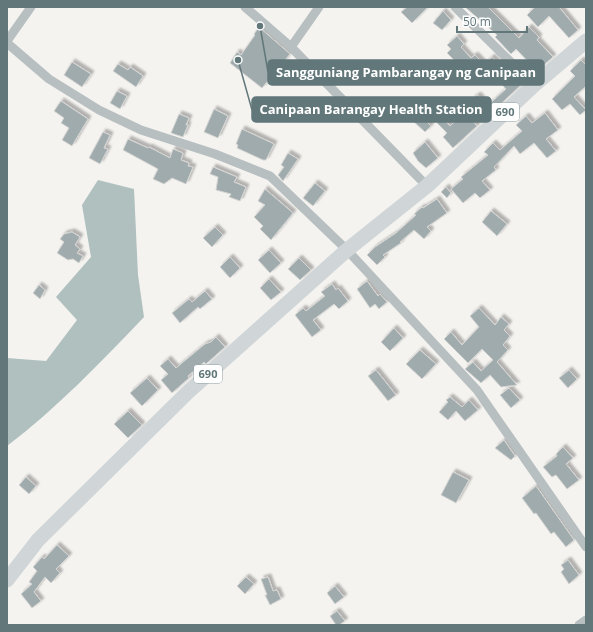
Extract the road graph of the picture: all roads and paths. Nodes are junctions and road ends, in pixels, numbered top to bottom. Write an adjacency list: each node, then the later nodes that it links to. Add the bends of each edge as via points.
1 (31, 7): 6 (street)
2 (245, 7): 7 (street)
3 (319, 7): 7 (street)
4 (455, 7): 8 (street)
5 (586, 41): 8 (main road, 690)
6 (7, 42): 10 (street, via 49,79 99,110 141,130 215,154 270,176)
7 (291, 46): 9 (street)
8 (534, 85): 9 (main road, 690)
9 (427, 186): 10 (main road, 690)
10 (347, 250): 11 (street, via 477,390); 12 (main road, 690, via 188,392 38,540)
11 (586, 546)
12 (7, 580)
13 (586, 620): 14 (street)
14 (579, 625)

